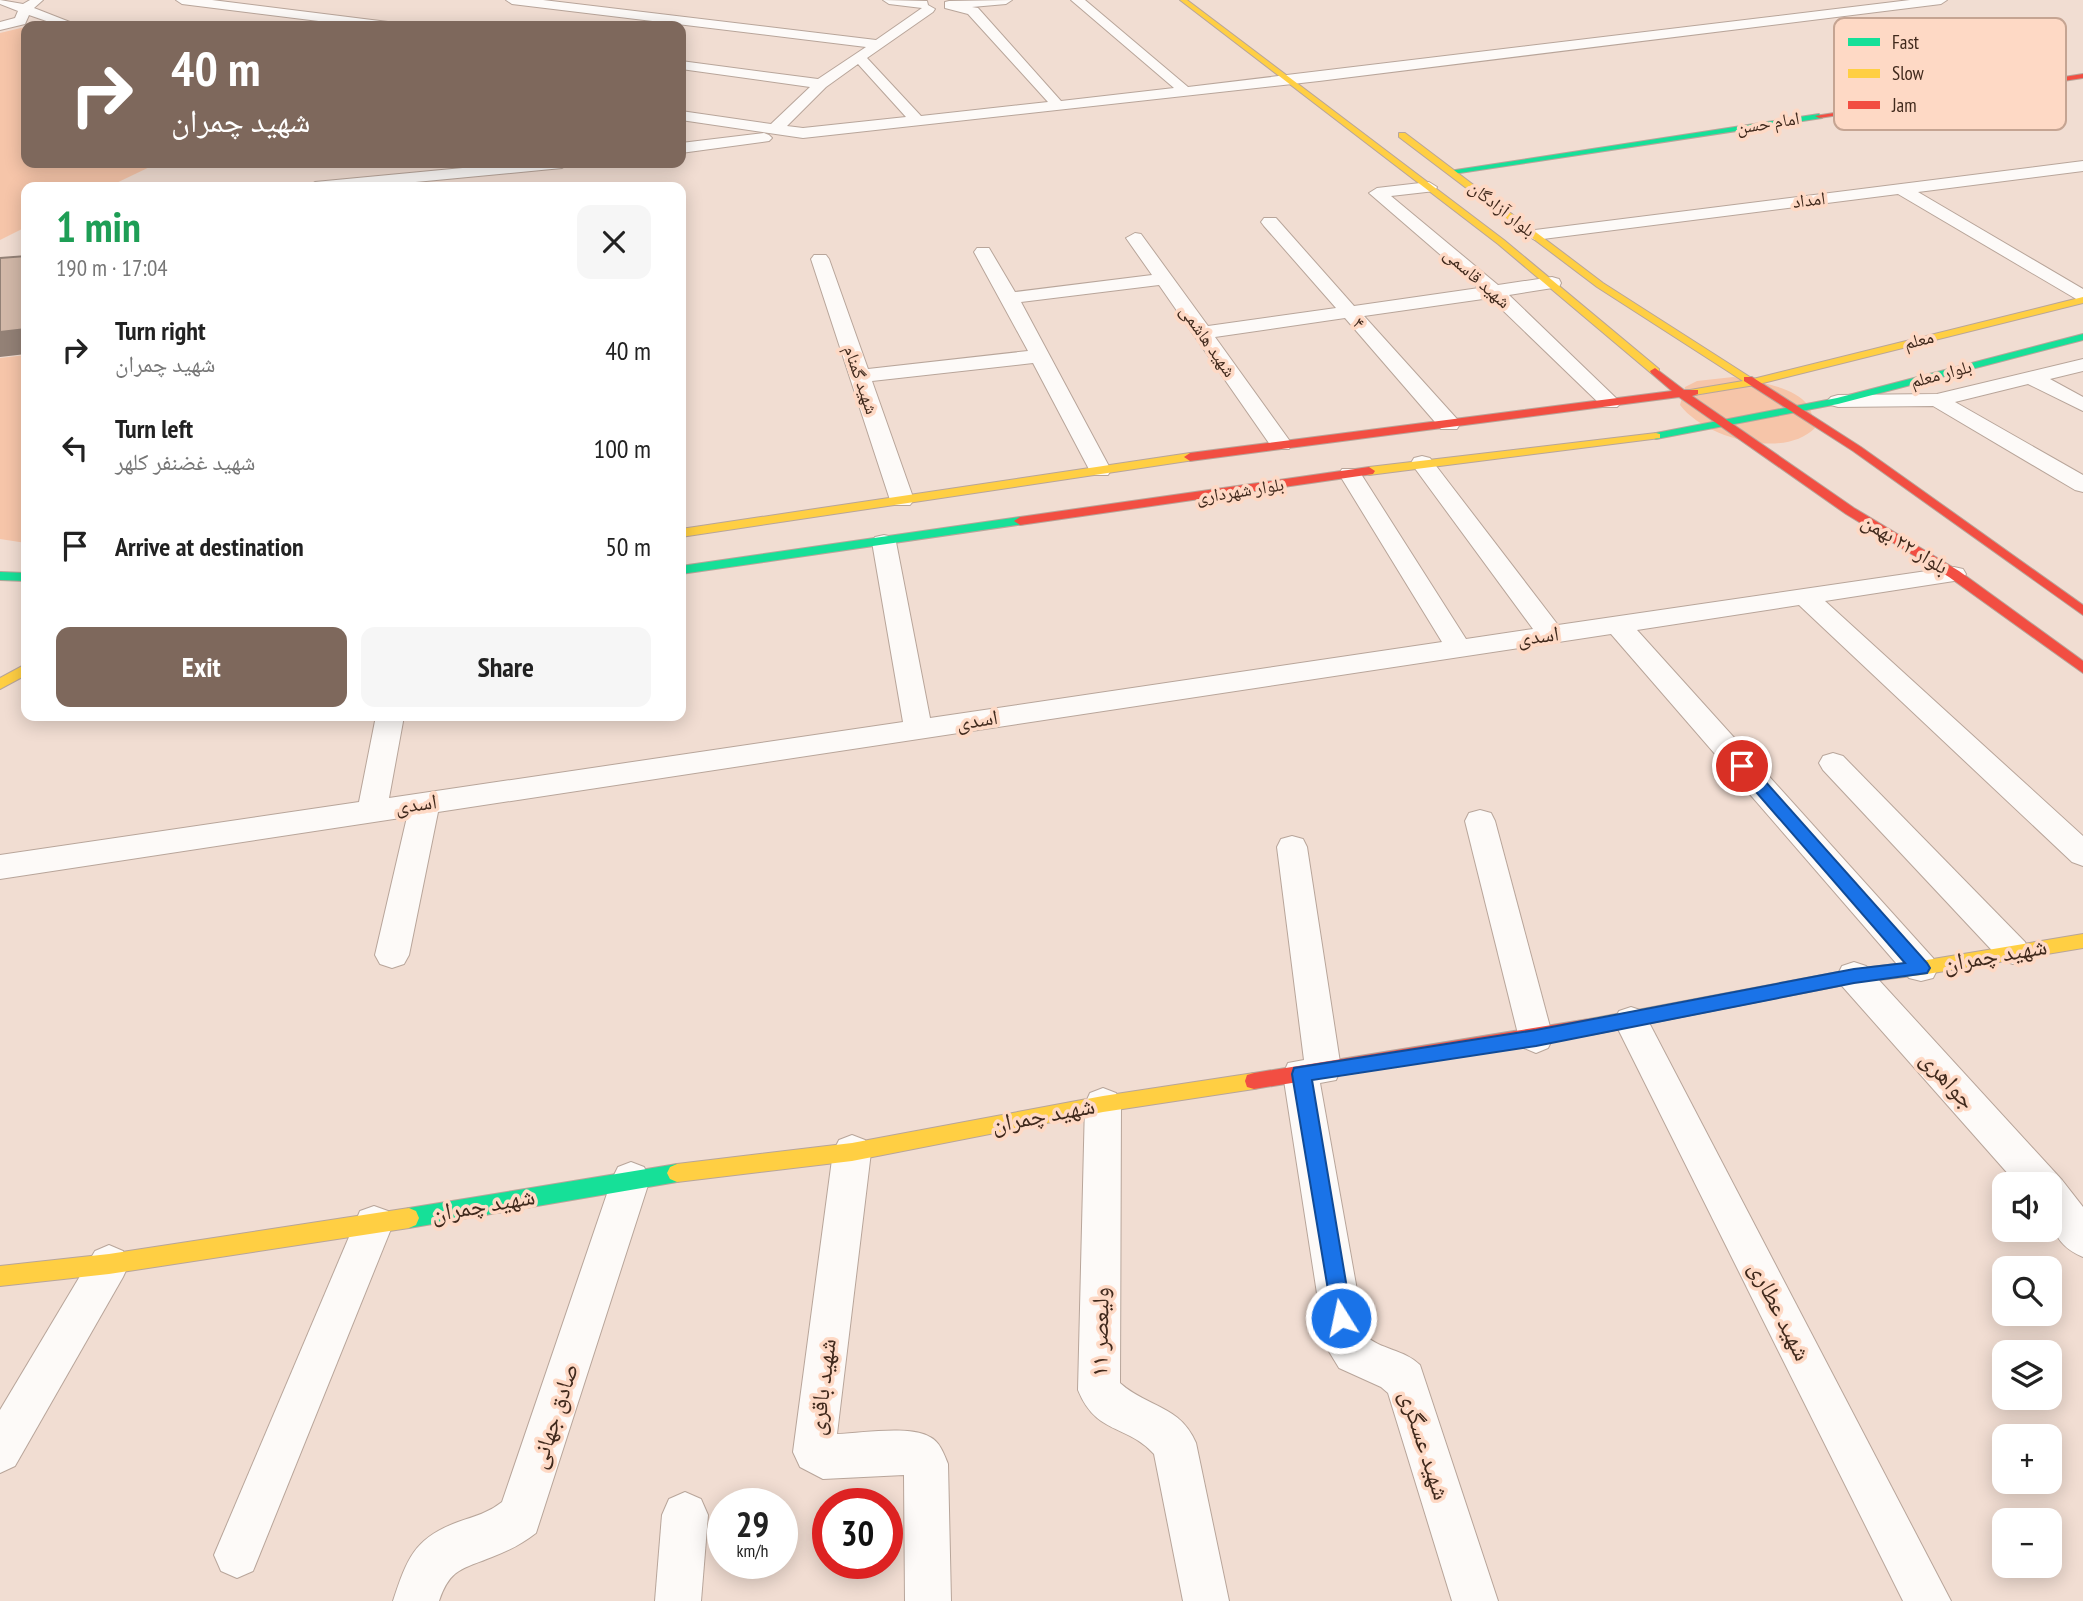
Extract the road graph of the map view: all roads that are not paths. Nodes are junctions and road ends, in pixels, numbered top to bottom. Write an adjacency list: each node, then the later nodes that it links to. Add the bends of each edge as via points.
1 (0, 0): 14 (street)
2 (38, 0): 14 (street)
3 (182, 0): 15 (street)
4 (512, 0): 16 (street)
5 (889, 0): 10 (street)
6 (1006, 0): 13 (street)
7 (1077, 0): 29 (street)
8 (1183, 0): 27 (street, بلوار آزادگان)
9 (1941, 0): 26 (street)
10 (926, 3): 13 (street); 22 (street)
11 (323, 5): 15 (street)
12 (669, 5): 16 (street)
13 (949, 5): 31 (street, via 973,12)
14 (25, 8): 17 (street); 21 (street, via 20,22)
15 (300, 15): 18 (street); 19 (street)
16 (650, 16): 20 (street); 22 (street)
17 (59, 21)
18 (285, 21)
19 (348, 21)
20 (641, 21)
21 (0, 26)
22 (877, 44): 23 (street)
23 (859, 57): 28 (street); 34 (street)
24 (1298, 62): 26 (street)
25 (686, 66): 28 (street)
26 (1319, 77): 27 (street); 30 (street)
27 (1287, 80): 34 (street); 43 (street, بلوار آزادگان)
28 (821, 83): 36 (street)
29 (1181, 87)
30 (1336, 88)
31 (1054, 100)
32 (1834, 114): 41 (street, امام حسن)
33 (686, 117): 36 (street)
34 (918, 121): 37 (street)
35 (1388, 125): 41 (street, بلوار آزادگان)
36 (775, 129): 37 (street)
37 (803, 133): 38 (street)
38 (686, 147)
39 (2083, 166): 44 (street, امداد)
40 (496, 168): 42 (street)
41 (1453, 171): 46 (street, بلوار آزادگان)
42 (363, 182)
43 (1429, 187): 51 (street, بلوار آزادگان); 52 (street, شهید قاسمی, via 1377,193)
44 (1900, 189): 46 (street, امداد); 54 (street)
45 (1270, 222): 55 (street, ۴)
46 (1535, 234): 62 (street, بلوار آزادگان, via 1600,285)
47 (1135, 238): 50 (street, شهید هاشمی)
48 (983, 252): 53 (street)
49 (820, 259): 60 (street, شهید گمنام)
50 (1165, 279): 53 (street); 56 (street, شهید هاشمی)
51 (1552, 283): 52 (street); 63 (street, بلوار آزادگان)
52 (1494, 291): 55 (street); 66 (street, شهید قاسمی)
53 (1010, 298): 58 (street)
54 (2083, 298): 62 (street, معلم)
55 (1349, 312): 56 (street); 70 (street, ۴)
56 (1203, 333): 71 (street, شهید هاشمی)
57 (2083, 337): 65 (street, بلوار معلم)
58 (1038, 356): 60 (street); 73 (street)
59 (2083, 366): 61 (street)
60 (859, 376): 76 (street, شهید گمنام)
61 (2032, 378): 64 (street); 67 (street)
62 (1755, 382): 63 (street, بلوار شهرداری); 68 (street, بلوار آزادگان)
63 (1682, 394): 66 (street, بلوار شهرداری); 69 (street, بلوار آزادگان)
64 (1937, 400): 65 (street); 75 (street)
65 (1838, 401): 68 (street, بلوار معلم)
66 (1610, 404): 70 (street, بلوار شهرداری)
67 (2083, 405)
68 (1798, 410): 69 (street, بلوار شهرداری); 84 (street)
69 (1726, 423): 72 (street, بلوار شهرداری, via 1656,436); 80 (street, بلوار ۲۲ بهمن, via 1850,511)
70 (1449, 424): 71 (street, بلوار شهرداری)
71 (1281, 444): 73 (street, بلوار شهرداری)
72 (1422, 463): 74 (street, بلوار شهرداری); 86 (street)
73 (1100, 470): 76 (street, بلوار شهرداری)
74 (1350, 474): 78 (street, بلوار شهرداری); 87 (street)
75 (2083, 485)
76 (902, 500): 77 (street, بلوار شهرداری)
77 (686, 532)
78 (884, 542): 79 (street, بلوار شهرداری); 92 (street)
79 (686, 569)
80 (1954, 574): 83 (street, اسدی); 88 (street, بلوار ۲۲ بهمن)
81 (0, 576): 82 (street)
82 (21, 577)
83 (1804, 596): 85 (street, اسدی); 98 (street)
84 (2083, 611)
85 (1617, 624): 86 (street, اسدی); 103 (street)
86 (1550, 634): 87 (street, اسدی)
87 (1459, 648): 92 (street, اسدی)
88 (2083, 668)
89 (21, 672): 90 (street)
90 (5, 682)
91 (389, 721): 95 (street)
92 (918, 729): 94 (street, اسدی)
93 (1833, 763): 101 (street)
94 (425, 803): 95 (street, اسدی); 102 (street)
95 (372, 811): 99 (street, اسدی)
96 (1480, 821): 106 (street)
97 (1292, 848): 107 (street, شهید عسگری)
98 (2083, 854)
99 (0, 867)
100 (2079, 947): 101 (street, شهید چمران)
101 (2013, 951): 103 (street, شهید چمران)
102 (391, 955)
103 (1921, 968): 104 (street, شهید چمران)
104 (1854, 976): 105 (street, شهید چمران); 110 (street, جواهری)
105 (1631, 1021): 106 (street, شهید چمران); 125 (street, شهید عطاری)
106 (1536, 1038): 107 (street, شهید چمران)
107 (1312, 1071): 108 (street, شهید چمران); 124 (street, شهید عسگری, via 1346,1345 1359,1361 1395,1369 1405,1380)
108 (1102, 1104): 109 (street, شهید چمران); 123 (street, ولیعصر ۱۱, via 1099,1390 1110,1404 1162,1430 1174,1443)
109 (852, 1152): 111 (street, شهید چمران); 122 (street, شهید باقری, via 815,1452 823,1457 917,1454 923,1458)
110 (2031, 1172)
111 (631, 1179): 113 (street, شهید چمران); 120 (street, صادق جهانی, via 520,1517 510,1527 447,1549 429,1565)
112 (2062, 1210): 114 (street)
113 (374, 1224): 115 (street, شهید چمران); 119 (street)
114 (2083, 1238)
115 (108, 1264): 116 (street, شهید چمران); 117 (street)
116 (0, 1276)
117 (0, 1451)
118 (685, 1515): 121 (street)
119 (237, 1555)
120 (416, 1601)
121 (678, 1601)
122 (928, 1601)
123 (1206, 1601)
124 (1475, 1601)
125 (1928, 1601)

